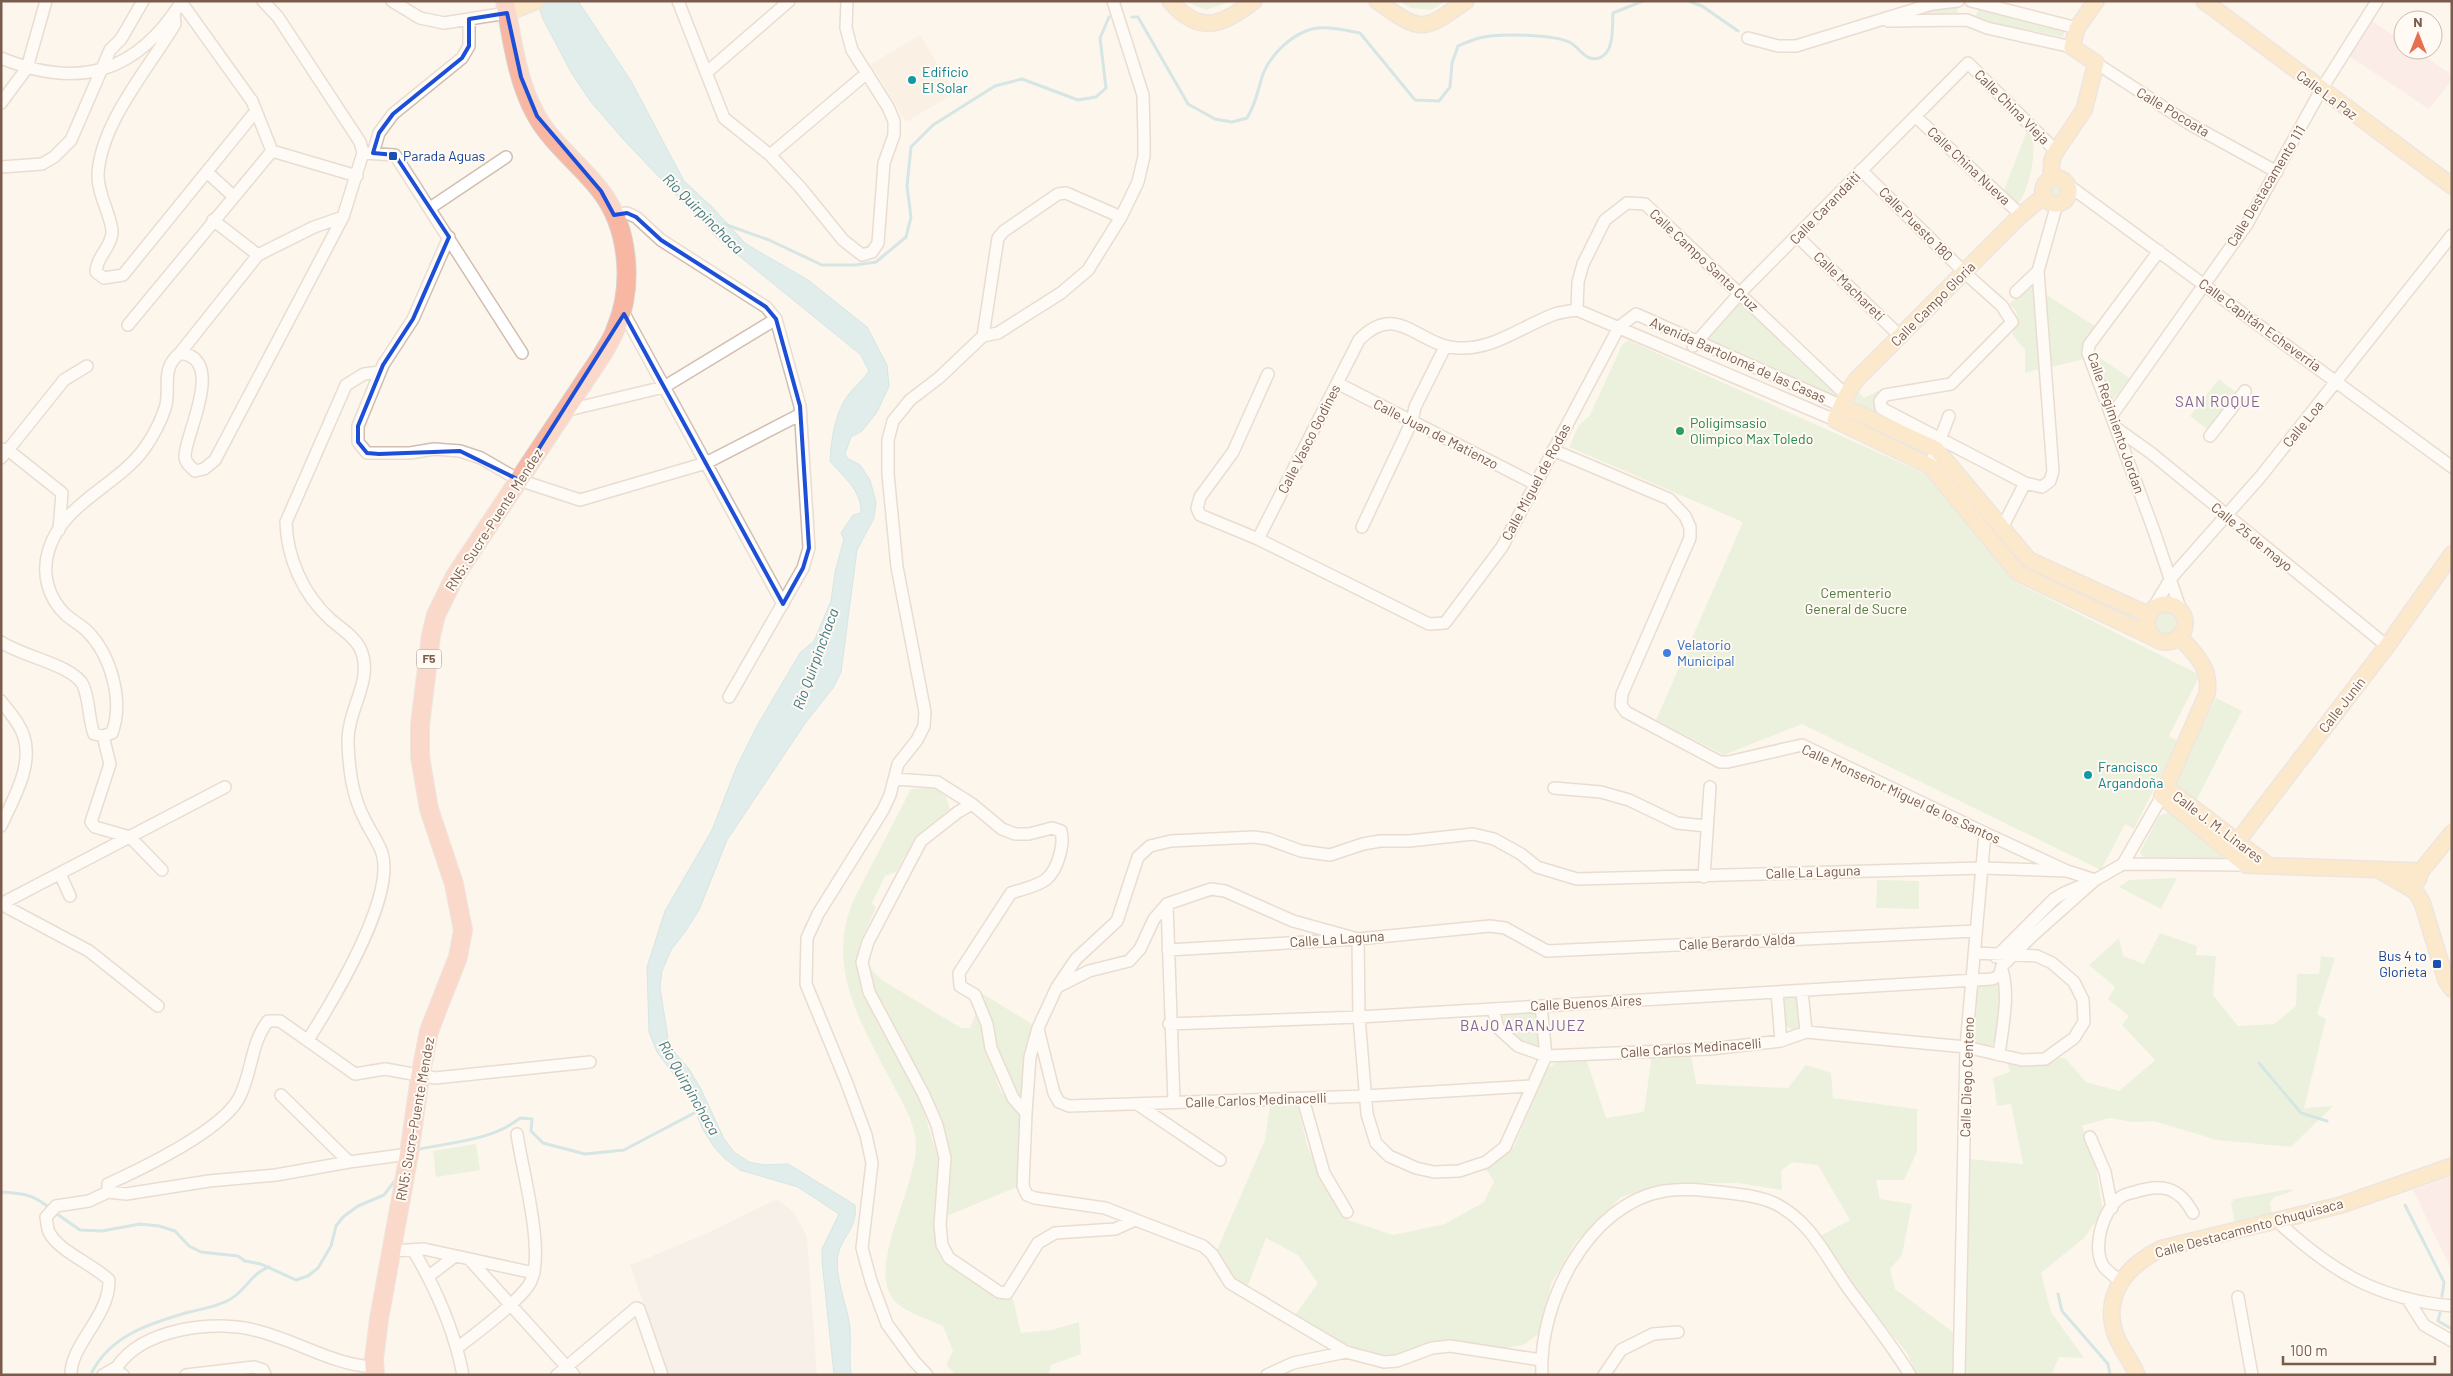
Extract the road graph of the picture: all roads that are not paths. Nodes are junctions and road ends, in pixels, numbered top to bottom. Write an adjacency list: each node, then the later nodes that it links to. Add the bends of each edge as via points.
1 (46, 1): 32 (street)
2 (143, 1): 33 (street, via 122,39 110,50)
3 (263, 1): 42 (street, via 278,17)
4 (392, 1): 23 (street, via 420,18 444,23)
5 (678, 1): 34 (street)
6 (847, 1): 35 (street, via 846,28 852,50)
7 (1114, 1): 60 (street, via 1143,95 1144,129 1144,156 1138,182)
8 (1170, 1): 9 (main road, via 1188,18 1207,24 1231,18)
9 (1254, 1)
10 (1377, 1): 11 (main road, via 1401,18 1424,26 1433,24)
11 (1466, 1)
12 (1958, 1): 25 (street, via 1932,4)
13 (1967, 1): 24 (street)
14 (1971, 1): 26 (street)
15 (2096, 1): 26 (main road)
16 (2204, 1): 36 (main road, Calle La Paz)
17 (2377, 1): 36 (street, Calle Destacamento 111)
18 (182, 2): 22 (street); 38 (street)
19 (535, 2): 21 (main road)
20 (783, 3): 34 (street)
21 (506, 7): 23 (street); 57 (highway, RN5: Sucre-Puente Mendez / F5, via 521,77 537,116 601,191)
22 (174, 13): 33 (street, via 147,44 124,62); 47 (street, via 175,24 118,114 100,160 101,199 112,232 109,244 96,265 96,272 104,278 123,276)
23 (469, 19): 42 (street, via 468,46 462,58 393,114)
24 (1968, 20): 25 (street); 28 (street, via 1987,28)
25 (1877, 21): 27 (street, via 1796,46 1778,46)
26 (2077, 28): 28 (main road)
27 (1748, 38)
28 (2072, 47): 31 (main road, Calle Pocoata)
29 (1, 58): 32 (street)
30 (1968, 63): 39 (street, Calle Carandaiti); 40 (street, Calle China Vieja)
31 (2096, 63): 40 (main road, via 2084,110); 48 (street, Calle Pocoata, via 2188,123)
32 (27, 68): 33 (street); 37 (street)
33 (100, 72): 45 (street, via 71,140 42,164)
34 (706, 73): 43 (street, via 724,118)
35 (867, 73): 43 (street); 43 (street, via 894,121 894,135 884,163 878,243 872,252 862,255 848,244)
36 (2321, 90): 48 (street, Calle Destacamento 111); 52 (main road, Calle La Paz)
37 (1, 103)
38 (256, 111): 41 (street); 47 (street)
39 (1916, 117): 46 (street, Calle Carandaiti); 58 (street, Calle China Nueva)
40 (2056, 151): 50 (main road)
41 (272, 152): 49 (street); 53 (street)
42 (368, 153): 49 (street); 56 (street, via 395,154)
43 (770, 155)
44 (506, 156): 56 (street)
45 (1, 168)
46 (1861, 170): 63 (street, Calle Carandaiti); 68 (street, Calle Puesto 180)
47 (207, 172): 53 (street)
48 (2278, 172): 69 (street, Calle Destacamento 111, via 2247,224)
49 (357, 176): 59 (street)
50 (2051, 179): 51 (main road, via 2061,179); 54 (main road, via 2044,188)
51 (2068, 185): 55 (main road, via 2068,197); 65 (street, Calle Capitán Echeverria)
52 (2452, 186)
53 (234, 196): 61 (street)
54 (2044, 196): 55 (main road); 58 (main road, Calle Campo Gloria)
55 (2057, 204): 67 (street)
56 (430, 208): 64 (street)
57 (614, 215): 72 (highway, RN5: Sucre-Puente Mendez / F5, via 624,245 626,266); 74 (street, via 627,213 636,217 661,240 766,308)
58 (2021, 215): 68 (main road, Calle Campo Gloria)
59 (342, 217): 66 (street); 81 (street, via 215,460 204,470 196,472 188,465 185,456 197,419 202,392 201,370 195,358)
60 (1120, 217): 77 (street, via 1088,270 998,333); 77 (street, via 1066,193 1058,194 1004,231 998,238)
61 (213, 220): 66 (street); 75 (street)
62 (2452, 235): 87 (street, Calle Loa)
63 (1798, 236): 71 (street, Calle Carandaiti); 78 (street, Calle Macharetí)
64 (449, 237): 82 (street); 85 (street, via 413,319)
65 (2158, 251): 69 (street, Calle Capitán Echeverria); 94 (street, Calle Regimiento Jordan, via 2089,345 2088,353)
66 (258, 255): 81 (street)
67 (2038, 271): 70 (street); 107 (street, via 2053,471 2050,481 2042,487)
68 (1965, 273): 78 (main road, Calle Campo Gloria); 100 (street, Calle Puesto 180, via 2002,306 2012,322 1951,384 1885,395 1880,401 1881,408)
69 (2203, 284): 87 (street, Calle Capitán Echeverria); 94 (street, Calle Destacamento 111)
70 (2016, 292)
71 (1740, 294): 73 (street, Calle Campo Santa Cruz, via 1645,204 1627,203 1605,220 1583,264 1578,282); 79 (street, Calle Carandaiti); 91 (street, Calle Campo Santa Cruz)
72 (622, 310): 89 (street); 92 (highway, RN5: Sucre-Puente Mendez / F5, via 602,355)
73 (1577, 310): 76 (street); 80 (street, via 1556,314 1481,347)
74 (776, 319): 89 (street); 93 (street)
75 (128, 326)
76 (1619, 327): 79 (street, Avenida Bartolomé de las Casas, via 1636,314); 83 (street, Avenida Bartolomé de las Casas); 101 (street, Calle Miguel de Rodas)
77 (983, 336): 126 (street, via 910,400 893,421 888,440 897,567 925,712 924,726 898,764)
78 (1900, 336): 91 (main road, Calle Campo Gloria)
79 (1696, 341): 83 (street, Calle Carandaiti); 91 (street, Avenida Bartolomé de las Casas)
80 (1444, 347): 88 (street, Calle Vasco Godines, via 1399,324 1381,323 1359,340); 97 (street, via 1415,407)
81 (180, 353): 112 (street, via 172,360 167,375 166,404 144,449 71,514)
82 (522, 353)
83 (1687, 357): 96 (street, Avenida Bartolomé de las Casas)
84 (87, 366): 102 (street, via 64,380)
85 (380, 372): 106 (street, via 358,426 358,442 367,453 410,453 434,449 460,451 480,458); 174 (street, via 364,374 346,385 286,522 287,543 300,579 314,602 360,647 365,665 364,681 349,720 349,768 356,800 382,854 384,865 376,913 328,1009)
86 (1268, 374): 113 (street, via 1234,452 1200,497 1197,508 1200,515)
87 (2338, 382): 105 (street, Calle Capitán Echeverria); 109 (street, Calle Loa)
88 (1337, 383): 97 (street, Calle Juan de Matienzo); 113 (street, Calle Vasco Godines)
89 (664, 387): 92 (street); 103 (street)
90 (2245, 391): 99 (street)
91 (1844, 400): 96 (main road, Calle Campo Gloria); 100 (main road, Avenida Bartolomé de las Casas)
92 (564, 411): 106 (highway, RN5: Sucre-Puente Mendez / F5)
93 (801, 414): 103 (street); 116 (street, via 808,548 803,568)
94 (2112, 415): 98 (street, Calle Regimiento Jordan)
95 (1948, 416): 100 (street)
96 (1835, 420): 104 (main road, Avenida Bartolomé de las Casas)
97 (1412, 422): 108 (street, Calle Juan de Matienzo); 110 (street)
98 (2116, 428): 109 (street, Calle 25 de mayo); 115 (street, Calle Regimiento Jordan)
99 (2210, 436)
100 (1939, 443): 104 (street); 107 (street); 111 (main road, Avenida Bartolomé de las Casas)
101 (1554, 450): 108 (street, Calle Miguel de Rodas); 134 (street, Calle Monseñor Miguel de los Santos, via 1669,500 1685,516 1690,527 1690,538 1622,694 1621,705 1626,712 1720,762 1802,745)
102 (3, 452): 112 (street, via 62,493)
103 (706, 463): 106 (street, via 580,500); 116 (street)
104 (1930, 466): 120 (main road, Avenida Bartolomé de las Casas, via 2018,573)
105 (2452, 467)
106 (519, 480): 180 (highway, RN5: Sucre-Puente Mendez / F5, via 455,576 436,615 431,635 420,725 420,757 429,809 454,884 463,930 458,957 430,1032)
107 (2025, 483): 111 (street)
108 (1535, 484): 113 (street, Calle Miguel de Rodas, via 1502,547 1445,623 1438,625 1429,624)
109 (2226, 516): 115 (street, Calle Loa); 122 (street, Calle 25 de mayo)
110 (1362, 527)
111 (2002, 528): 117 (main road, Avenida Bartolomé de las Casas, via 2029,560)
112 (58, 530): 125 (street, via 49,549 46,568 53,601 99,645 115,687 116,722 112,733)
113 (1258, 539)
114 (2452, 554): 122 (main road, Calle Junín)
115 (2170, 578): 117 (street, Calle Loa); 118 (street, Calle Regimiento Jordan)
116 (783, 604): 123 (street)
117 (2150, 612): 118 (main road, via 2164,604); 120 (main road, via 2147,627)
118 (2181, 612): 119 (main road, via 2185,623)
119 (2179, 636): 120 (main road, via 2165,642); 130 (main road, via 2202,662 2208,685)
120 (2154, 638)
121 (1, 642): 125 (street, via 22,654 65,670 82,682 94,734)
122 (2387, 646): 137 (main road, Calle Junín)
123 (730, 697)
124 (1, 701): 132 (street, via 18,724 26,751 24,773)
125 (103, 736): 136 (street, via 110,764 91,822 95,827)
126 (895, 779): 131 (street, via 938,782); 226 (street, via 883,810 818,914 807,938 806,984 866,1135 872,1163 862,1248 872,1281 887,1324)
127 (225, 787): 136 (street)
128 (1710, 787): 133 (street)
129 (1554, 788): 133 (street, via 1601,792 1629,800 1677,823)
130 (2164, 792): 137 (main road, Calle J. M. Linares); 138 (street)
131 (972, 804): 187 (street, via 1002,829 1015,834 1029,834 1052,828 1061,831 1064,840 1056,868 1048,879 1033,888 1012,893 959,973 960,986 975,995 987,1024 991,1048 1013,1098); 198 (street, via 921,841 868,942 862,962 869,992 937,1125 944,1158 942,1245 949,1258 999,1292 1007,1293 1038,1242 1054,1233 1115,1229)
132 (1, 826)
133 (1706, 826): 147 (street)
134 (1985, 833): 141 (street, Calle Diego Centeno); 144 (street, Calle Monseñor Miguel de los Santos)
135 (2452, 833): 145 (main road)
136 (130, 837): 142 (street); 146 (street)
137 (2233, 847): 139 (main road, Calle J. M. Linares); 140 (main road, Calle J. M. Linares)
138 (2123, 864): 139 (street); 148 (street)
139 (2246, 865): 140 (main road, Calle J. M. Linares)
140 (2270, 866): 143 (main road, Calle J. M. Linares)
141 (1983, 868): 144 (street, Calle La Laguna); 147 (street, Calle La Laguna, via 1810,871); 154 (street, Calle Diego Centeno)
142 (162, 870)
143 (2379, 870): 145 (main road, Calle J. M. Linares); 149 (main road, Calle J. M. Linares)
144 (2067, 871): 148 (street, Calle Monseñor Miguel de los Santos)
145 (2420, 871): 149 (main road)
146 (60, 874): 150 (street); 151 (street)
147 (1704, 877): 163 (street, Calle La Laguna, via 1577,879 1537,867 1494,839 1473,834 1380,841 1330,855 1300,851 1254,837 1171,840 1150,846 1138,857 1117,921 1076,959)
148 (2095, 880): 158 (street); 159 (street, via 2054,899)
149 (2415, 891): 164 (main road, via 2422,902 2444,975)
150 (70, 896)
151 (1, 904): 167 (street, via 89,951)
152 (1167, 904): 155 (street, via 1211,888 1293,920); 156 (street); 163 (street, via 1154,919 1140,949 1128,961 1089,971)
153 (1505, 928): 154 (street, Calle Berardo Valda, via 1547,951); 155 (street, Calle La Laguna, via 1490,926)
154 (1976, 931): 157 (street, Calle Diego Centeno)
155 (1358, 939): 156 (street, Calle La Laguna); 170 (street)
156 (1168, 950): 171 (street)
157 (1974, 953): 159 (street, Calle Carlos Medinacelli); 162 (street, Calle Diego Centeno)
158 (2013, 955): 159 (street, Calle Carlos Medinacelli); 177 (street, Calle Carlos Medinacelli, via 2037,956 2052,963 2074,982 2083,1000 2084,1022 2074,1038 2045,1059 2022,1060)
159 (2000, 962): 160 (street, via 1985,960); 161 (street, via 1999,976); 177 (street, via 2005,978)
160 (1981, 965): 161 (street, via 1983,975); 162 (street)
161 (1992, 979): 162 (street, Calle Buenos Aires)
162 (1972, 981): 165 (street, Calle Buenos Aires); 176 (street, Calle Diego Centeno)
163 (1057, 987): 172 (street, Calle La Laguna)
164 (2452, 989)
165 (1802, 991): 166 (street, Calle Buenos Aires); 173 (street)
166 (1778, 992): 168 (street, Calle Buenos Aires); 175 (street)
167 (158, 1006)
168 (1541, 1006): 169 (street, Calle Buenos Aires); 178 (street)
169 (1493, 1009): 170 (street, Calle Buenos Aires); 178 (street, Calle Carlos Medinacelli, via 1498,1028 1518,1046)
170 (1358, 1017): 171 (street, Calle Buenos Aires); 183 (street)
171 (1169, 1024): 185 (street)
172 (1038, 1028): 186 (street, Calle Carlos Medinacelli, via 1058,1102 1069,1106); 187 (street, Calle La Laguna, via 1030,1057)
173 (1806, 1032): 175 (street, Calle Carlos Medinacelli); 176 (street, Calle Carlos Medinacelli)
174 (308, 1040): 180 (street, via 355,1074 385,1069); 194 (street, via 280,1021 268,1021 257,1038 249,1077 239,1099 204,1132 132,1174 108,1184)
175 (1781, 1041): 178 (street, Calle Carlos Medinacelli, via 1710,1049)
176 (1966, 1047): 177 (street, Calle Carlos Medinacelli); 231 (street, Calle Diego Centeno)
177 (1999, 1055)
178 (1546, 1056): 181 (street)
179 (590, 1062): 180 (street)
180 (420, 1077): 190 (highway, RN5: Sucre-Puente Mendez / F5)
181 (1532, 1086): 183 (street, Calle Carlos Medinacelli); 183 (street, via 1505,1146 1486,1162 1459,1172 1425,1170 1389,1156 1376,1143 1367,1114)
182 (281, 1095): 192 (street)
183 (1366, 1096): 184 (street, Calle Carlos Medinacelli)
184 (1303, 1099): 185 (street, Calle Carlos Medinacelli); 196 (street, via 1324,1173)
185 (1174, 1102): 186 (street, Calle Carlos Medinacelli)
186 (1137, 1104): 191 (street)
187 (1026, 1112): 198 (street, Calle La Laguna, via 1026,1195 1105,1208)
188 (517, 1134): 204 (street, via 536,1235)
189 (2090, 1137): 195 (street, via 2105,1172)
190 (409, 1154): 192 (street); 201 (highway, RN5: Sucre-Puente Mendez / F5)
191 (1220, 1160)
192 (349, 1162): 194 (street, via 126,1194)
193 (2452, 1166): 199 (main road, Calle Destacamento Chuquisaca, via 2341,1205)
194 (108, 1192): 219 (street, via 89,1201 56,1206 46,1217 49,1232 57,1243 109,1280 109,1290 98,1319 77,1354)
195 (2112, 1208): 197 (street, via 2120,1197 2158,1186 2185,1198); 206 (street, via 2102,1222 2098,1248 2103,1266)
196 (1347, 1212)
197 (2193, 1213)
198 (1135, 1220): 214 (street, via 1203,1246 1212,1254 1230,1283)
199 (2278, 1222): 206 (main road, Calle Destacamento Chuquisaca, via 2163,1248 2131,1268); 208 (street, via 2310,1252 2348,1277)
200 (414, 1250): 201 (street); 202 (street); 205 (street)
201 (392, 1251): 217 (highway, RN5: Sucre-Puente Mendez / F5, via 379,1319)
202 (455, 1256): 203 (street); 205 (street)
203 (470, 1260): 204 (street); 209 (street)
204 (534, 1273): 209 (street, via 531,1283)
205 (429, 1276): 213 (street)
206 (2121, 1282): 232 (main road, Calle Destacamento Chuquisaca, via 2112,1320)
207 (2238, 1297): 233 (street)
208 (2407, 1298): 210 (street); 212 (street, via 2424,1325)
209 (509, 1305): 213 (street); 218 (street)
210 (2452, 1306)
211 (1678, 1332): 229 (street, via 1653,1334 1621,1350)
212 (2452, 1341)
213 (458, 1348): 223 (street)
214 (1346, 1352): 215 (street, via 1384,1362 1450,1346); 227 (street, via 1293,1363)
215 (1541, 1360): 228 (street); 230 (street, via 1560,1285 1598,1228 1633,1201 1663,1191 1688,1189 1774,1203 1796,1217 1812,1232)
216 (120, 1371): 217 (street, via 124,1357 166,1333 238,1326); 220 (street)
217 (375, 1371)
218 (571, 1371): 224 (street); 225 (street, via 636,1308)
219 (71, 1375)
220 (103, 1375)
221 (186, 1375): 222 (street, via 254,1367 263,1370)
222 (265, 1375)
223 (463, 1375)
224 (557, 1375)
225 (662, 1375)
226 (927, 1375)
227 (1267, 1375)
228 (1542, 1375)
229 (1604, 1375)
230 (1910, 1375)
231 (1959, 1375)
232 (2137, 1375)
233 (2252, 1375)

